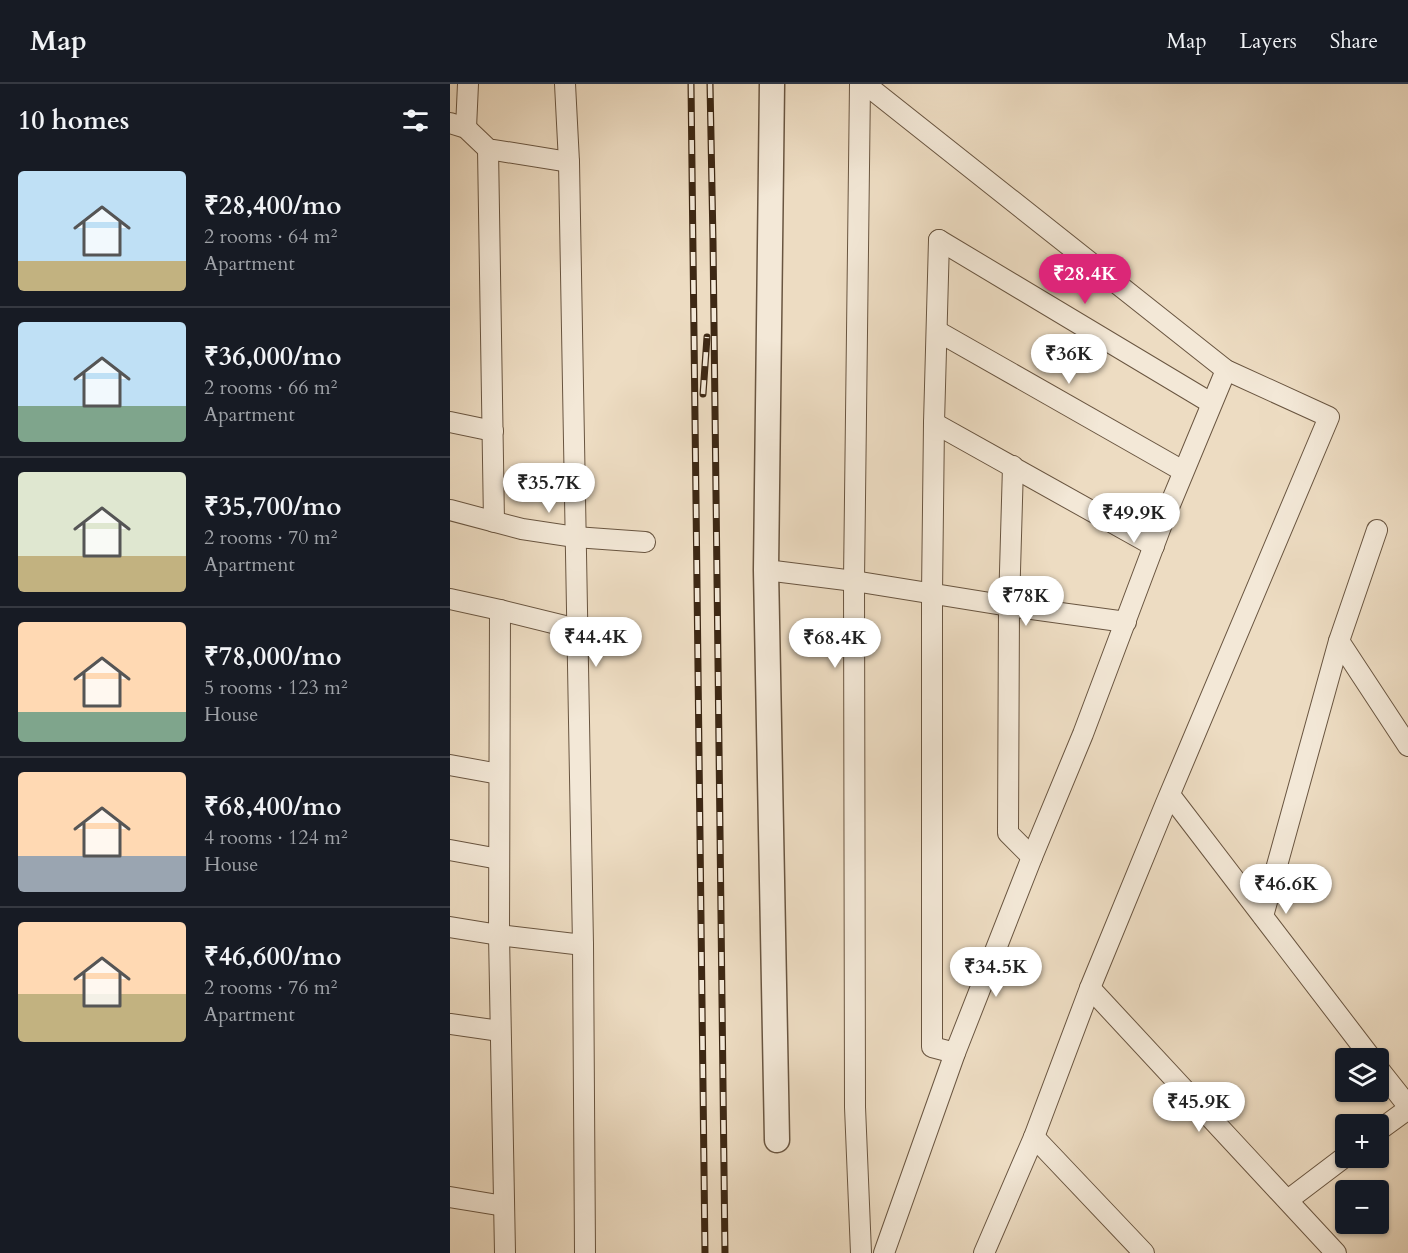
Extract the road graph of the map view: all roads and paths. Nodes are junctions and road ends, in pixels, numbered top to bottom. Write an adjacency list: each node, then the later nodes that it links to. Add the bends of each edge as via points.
1 (468, 84): 5 (street)
2 (565, 84): 7 (street)
3 (772, 84): 22 (street)
4 (870, 86): 9 (street); 23 (street)
5 (458, 126): 6 (street)
6 (488, 149): 7 (street); 13 (street)
7 (569, 162): 19 (street)
8 (937, 331): 10 (street, via 939,240); 12 (street); 15 (street)
9 (1226, 369): 10 (street); 34 (street, via 1329,417)
10 (1211, 403): 15 (street)
11 (450, 422): 13 (street)
12 (934, 423): 14 (street); 24 (street)
13 (493, 431): 17 (street)
14 (1013, 466): 21 (street); 26 (street)
15 (1183, 471): 21 (street)
16 (450, 510): 17 (street)
17 (494, 522): 19 (street)
18 (1377, 530): 30 (street)
19 (575, 537): 20 (street); 29 (street)
20 (645, 542)
21 (1154, 546): 28 (street)
22 (766, 570): 23 (street); 51 (street)
23 (854, 581): 24 (street); 56 (street, via 855,1095)
24 (932, 594): 26 (street); 46 (street, via 932,1047)
25 (450, 599): 27 (street)
26 (1009, 606): 28 (street); 36 (street, via 1008,833)
27 (500, 610): 29 (street); 33 (street)
28 (1126, 622): 36 (street)
29 (577, 629): 41 (street)
30 (1339, 641): 31 (street); 38 (street)
31 (1408, 746)
32 (450, 765): 33 (street)
33 (499, 774): 37 (street)
34 (1170, 795): 38 (street); 42 (street)
35 (450, 850): 37 (street)
36 (1032, 856): 46 (street)
37 (499, 859): 40 (street)
38 (1263, 916): 45 (street)
39 (450, 927): 40 (street)
40 (499, 935): 41 (street); 44 (street)
41 (583, 945): 59 (street)
42 (1090, 988): 50 (street); 54 (street)
43 (450, 1024): 44 (street)
44 (500, 1031): 55 (street)
45 (1364, 1048)
46 (955, 1053): 60 (street)
47 (1389, 1083): 48 (street)
48 (1408, 1108): 49 (street)
49 (1389, 1123)
50 (1034, 1137): 57 (street); 61 (street)
51 (777, 1140)
52 (1335, 1164): 54 (street)
53 (450, 1197): 55 (street)
54 (1288, 1200): 62 (street)
55 (504, 1206): 58 (street)
56 (865, 1252)
57 (1140, 1252)
58 (505, 1253)
59 (585, 1253)
60 (884, 1253)
61 (984, 1253)
62 (1336, 1253)

